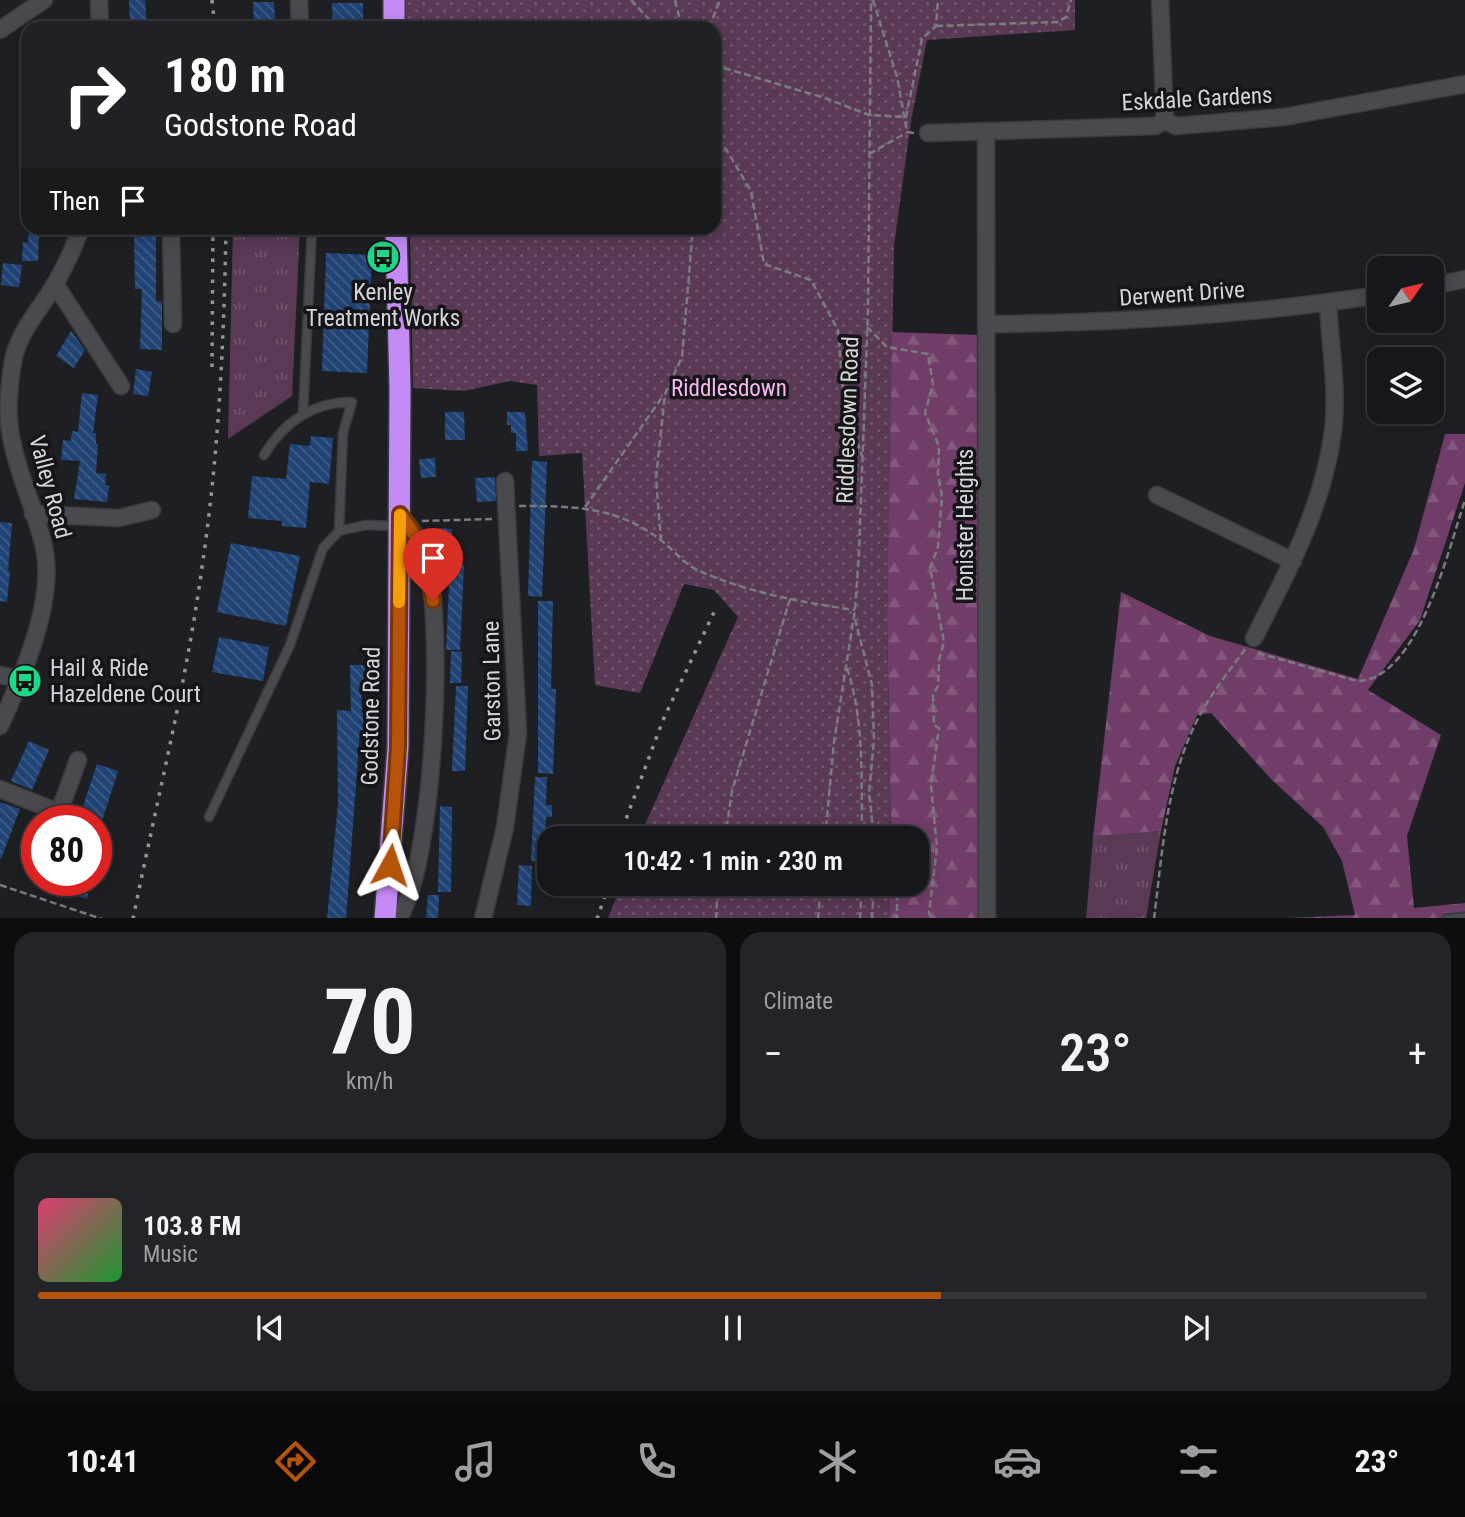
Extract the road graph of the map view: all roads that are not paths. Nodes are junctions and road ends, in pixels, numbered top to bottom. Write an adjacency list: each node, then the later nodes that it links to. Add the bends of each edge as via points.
1 (44, 0): 9 (street)
2 (99, 0): 6 (street)
3 (299, 0): 7 (street)
4 (394, 0): 8 (highway)
5 (1160, 0): 11 (street)
6 (100, 21)
7 (300, 21)
8 (394, 21)
9 (0, 30)
10 (1465, 84): 11 (street, Eskdale Gardens, via 1284,117 1176,127)
11 (1165, 121): 12 (street, Eskdale Gardens, via 1155,126)
12 (986, 132): 13 (street, Eskdale Gardens); 24 (street, Honister Heights)
13 (928, 133)
14 (78, 235): 20 (street, Valley Road)
15 (171, 235): 23 (street)
16 (312, 235): 26 (lane)
17 (396, 235): 32 (highway, Godstone Road)
18 (1465, 279): 19 (street)
19 (1444, 283)
20 (55, 284): 25 (street); 31 (street, Valley Road, via 16,350 8,402 15,451)
21 (1367, 297): 22 (street, Derwent Drive)
22 (1328, 303): 24 (street, Derwent Drive, via 1097,323); 34 (street, via 1333,435 1309,528)
23 (173, 324)
24 (988, 324): 47 (street, Honister Heights)
25 (121, 386)
26 (303, 414): 27 (lane, via 274,439); 33 (lane, via 334,402 352,402 343,433)
27 (264, 455)
28 (505, 481): 46 (street, Garston Lane, via 518,733 505,827)
29 (1157, 495): 34 (street)
30 (152, 510): 31 (street, via 119,518)
31 (33, 514): 37 (street, Valley Road, via 46,565 44,598)
32 (400, 520): 33 (lane); 44 (highway, Godstone Road, via 398,758); 45 (street, via 423,547 433,600 433,768 415,885)
33 (339, 531): 43 (lane, via 323,548 290,645)
34 (1293, 561): 35 (street)
35 (1250, 643)
36 (0, 675): 37 (street)
37 (21, 679): 38 (street, Valley Road)
38 (0, 726)
39 (78, 760): 42 (street)
40 (0, 789): 41 (street)
41 (34, 805)
42 (61, 805)
43 (209, 817)
44 (385, 918)
45 (398, 918)
46 (483, 918)
47 (987, 918)

